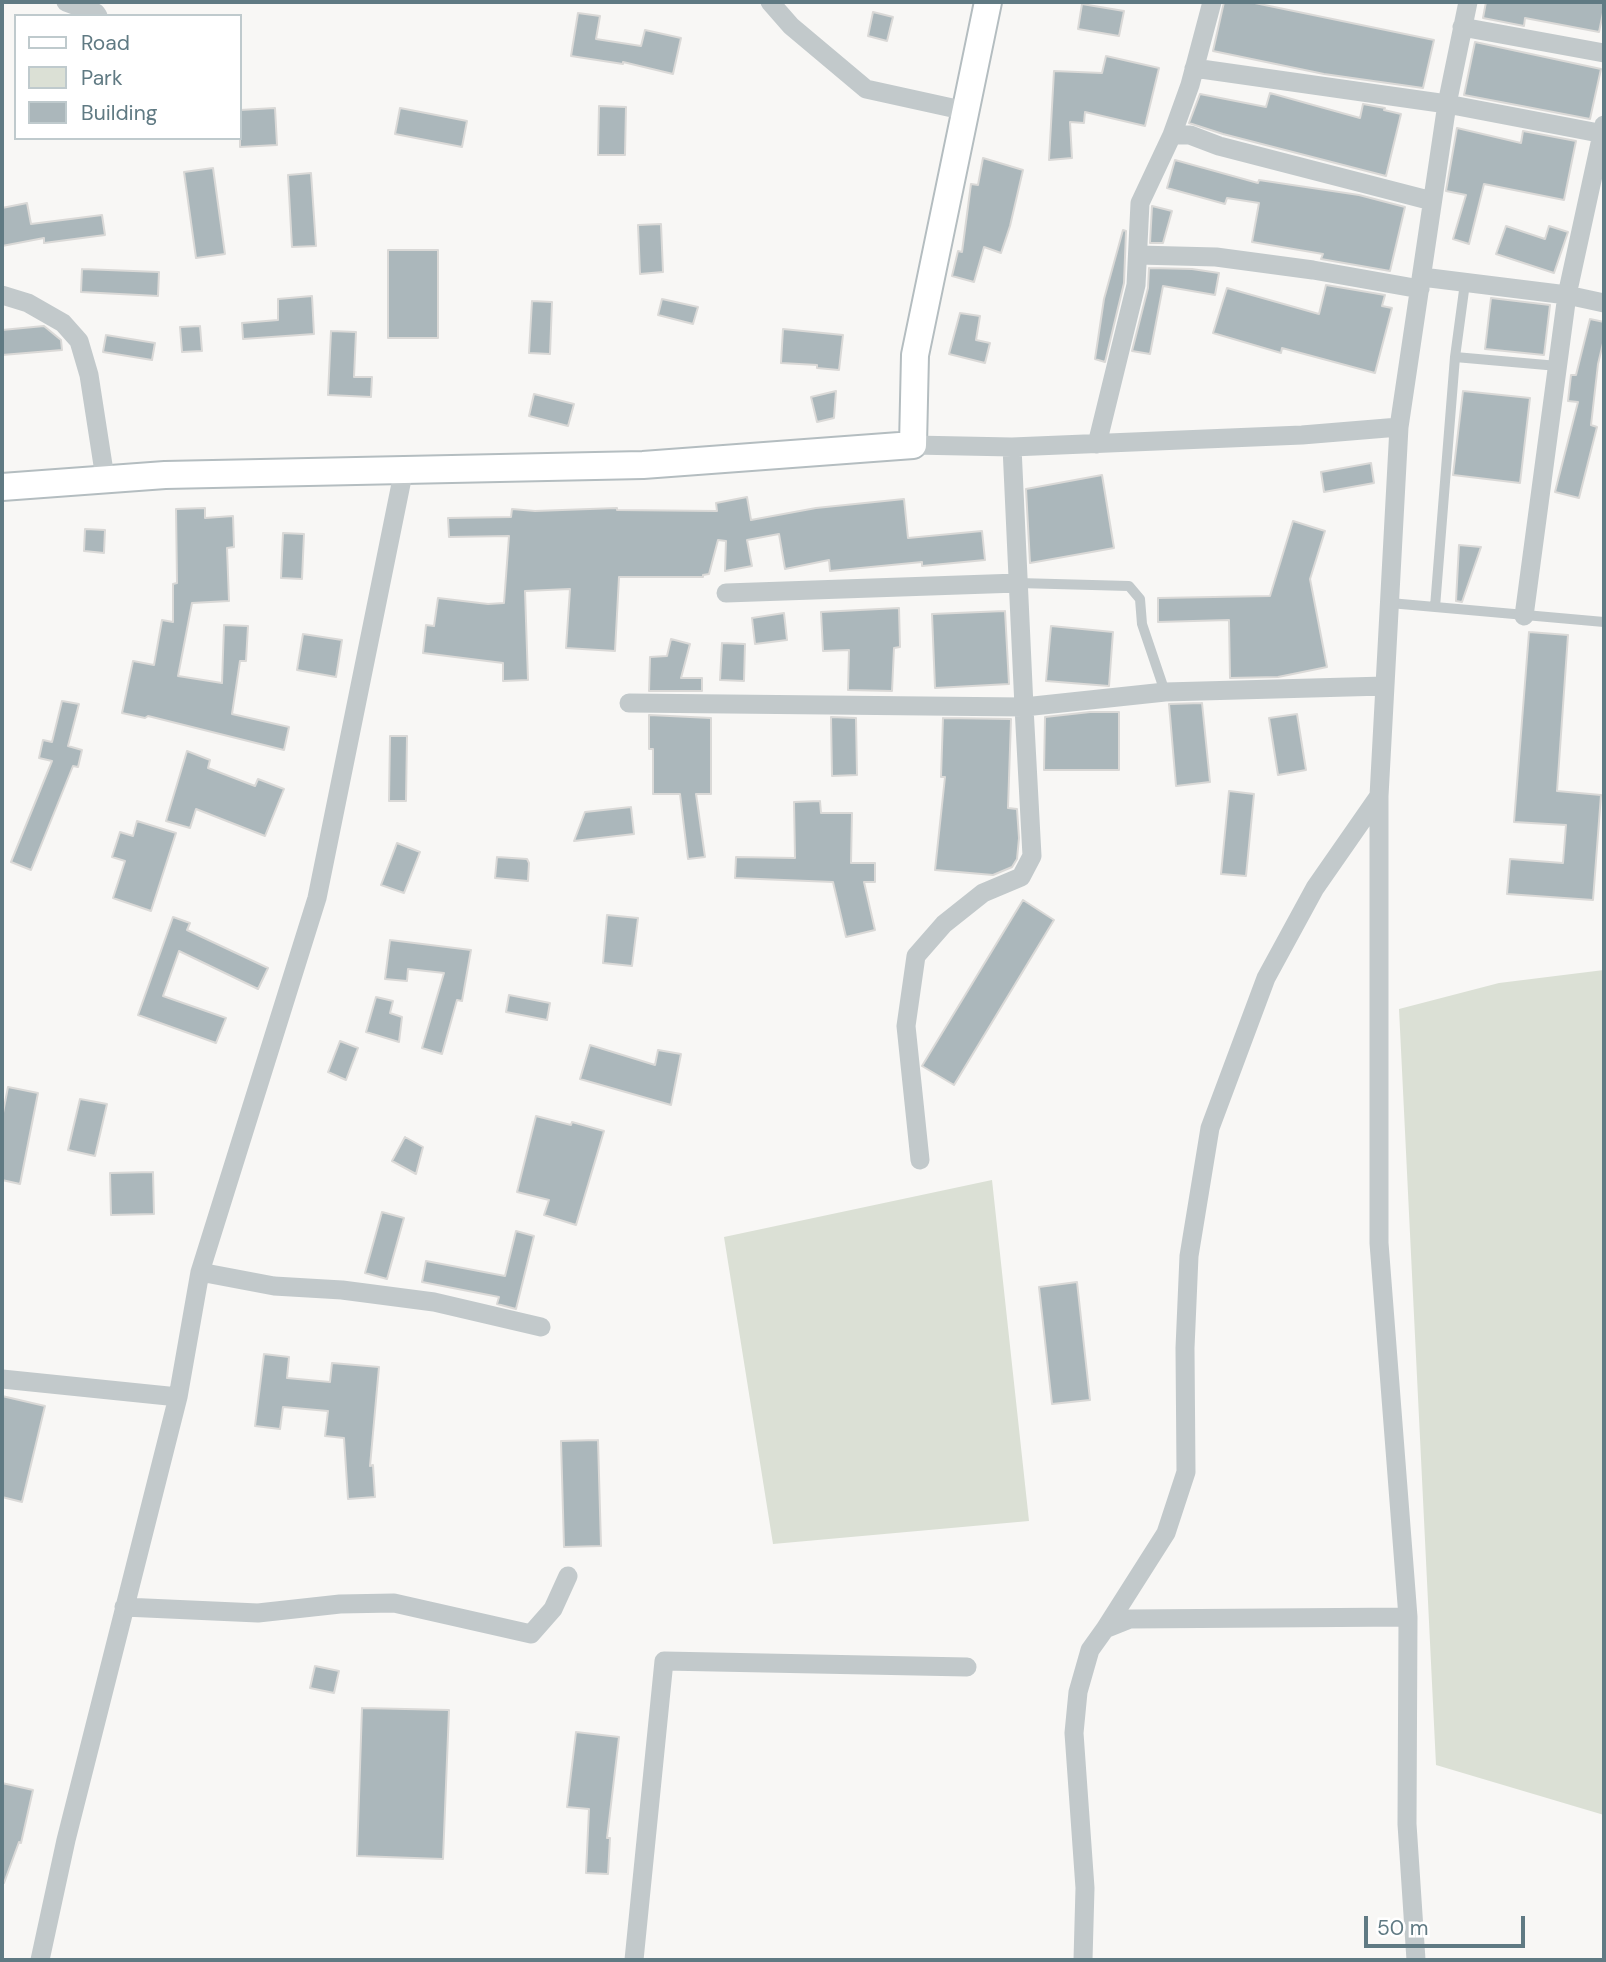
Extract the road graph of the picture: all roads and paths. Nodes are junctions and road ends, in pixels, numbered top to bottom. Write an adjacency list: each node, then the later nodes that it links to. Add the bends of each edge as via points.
1 (66, 2): 6 (street)
2 (771, 2): 11 (street, via 791,26 866,89)
3 (988, 2): 11 (street)
4 (1212, 2): 9 (street)
5 (1468, 2): 7 (street)
6 (97, 14)
7 (1462, 27): 8 (street); 10 (street)
8 (1604, 52)
9 (1194, 68): 10 (street); 13 (street)
10 (1447, 104): 12 (street); 14 (street)
11 (966, 111): 25 (street, via 915,355)
12 (1604, 131): 18 (street)
13 (1172, 135): 14 (street, via 1190,135); 15 (street, via 1140,203)
14 (1432, 201): 17 (street)
15 (1138, 255): 17 (street, via 1216,257); 24 (street, via 1136,285)
16 (1465, 282): 17 (street); 18 (street); 21 (lane)
17 (1421, 283): 23 (street)
18 (1567, 295): 20 (street); 22 (street)
19 (2, 296): 28 (street, via 28,303 63,323 79,341)
20 (1604, 303)
21 (1455, 357): 22 (lane); 33 (lane)
22 (1558, 366): 34 (street)
23 (1399, 427): 24 (street); 32 (street)
24 (1097, 444): 26 (street)
25 (913, 445): 26 (street); 27 (street, via 643,465)
26 (1012, 447): 30 (street)
27 (404, 469): 28 (street); 42 (street, via 317,898)
28 (106, 478): 29 (street)
29 (2, 487)
30 (1018, 583): 31 (street); 37 (lane, via 1129,586 1140,599 1142,624); 39 (street)
31 (726, 593)
32 (1390, 603): 33 (lane); 36 (street)
33 (1435, 607): 34 (lane)
34 (1524, 616): 35 (lane)
35 (1604, 622)
36 (1385, 686): 37 (street); 40 (street)
37 (1166, 692): 39 (street)
38 (629, 703): 39 (street)
39 (1024, 707): 41 (street, via 1032,856 1021,877 983,893 944,923 916,956 906,1026)
40 (1380, 796): 48 (street, via 1379,1243); 49 (street, via 1315,888 1266,978 1210,1128 1189,1256 1186,1472 1166,1533)
41 (920, 1160)
42 (200, 1272): 43 (street, via 274,1286 434,1302); 45 (street)
43 (541, 1327)
44 (2, 1379): 45 (street)
45 (178, 1397): 47 (street)
46 (569, 1576): 47 (street, via 553,1609 531,1634 394,1603 258,1613)
47 (124, 1607): 51 (street)
48 (1408, 1617): 49 (street, via 1130,1619); 54 (street, via 1407,1825)
49 (1105, 1629): 53 (street, via 1090,1650 1078,1692 1074,1733 1085,1888)
50 (967, 1667): 52 (street, via 664,1661)
51 (40, 1960)
52 (634, 1960)
53 (1083, 1960)
54 (1416, 1960)

